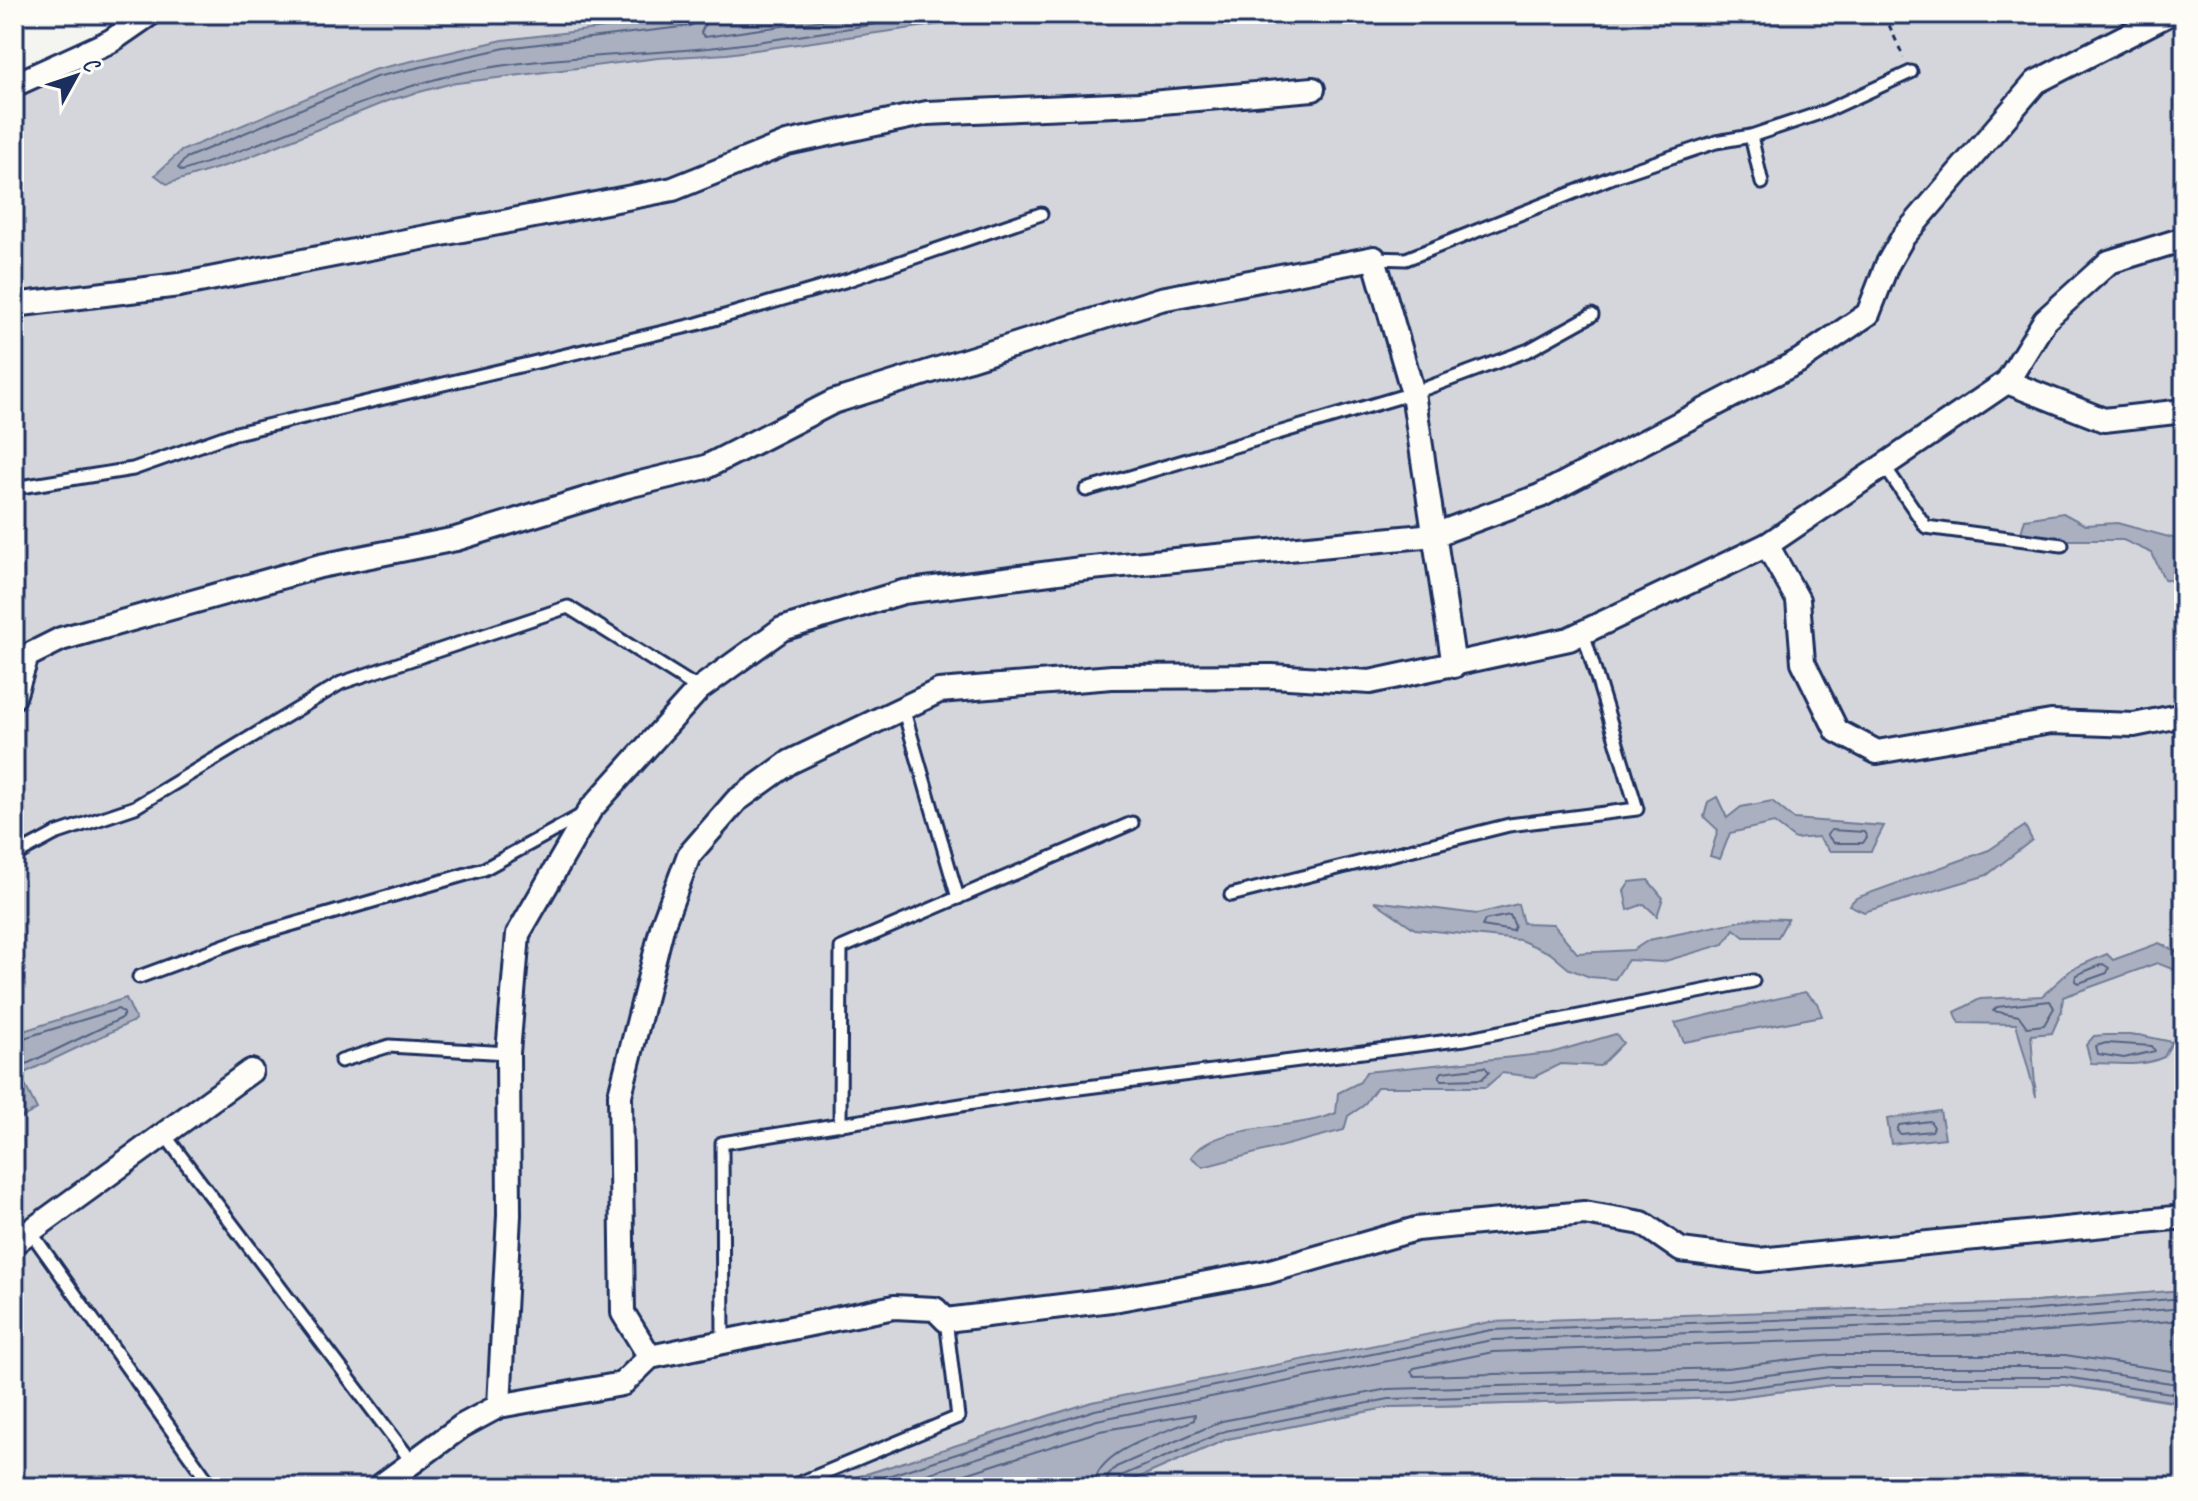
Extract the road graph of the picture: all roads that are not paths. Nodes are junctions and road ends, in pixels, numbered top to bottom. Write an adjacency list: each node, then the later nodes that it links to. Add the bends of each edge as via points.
1 (150, 14): 4 (street, via 111,41)
2 (2169, 14): 19 (street, via 2036,82 1903,237 1868,314 1799,361 1540,496)
3 (1911, 72): 6 (lane, via 1826,111)
4 (14, 85)
5 (1313, 89): 11 (street, via 1139,104 927,113 787,143 660,192 179,285)
6 (1751, 136): 7 (lane); 10 (lane, via 1716,142 1615,176 1406,259)
7 (1762, 183)
8 (1041, 214): 17 (lane, via 697,324 232,434 133,469)
9 (2184, 239): 13 (street, via 2109,262 2045,320)
10 (1374, 258): 14 (street); 25 (street, via 1161,299 833,402 706,467 456,539 320,566 61,639 27,656)
11 (14, 305)
12 (1592, 315): 14 (lane, via 1529,350)
13 (2007, 382): 15 (street, via 2104,420); 16 (street)
14 (1413, 393): 18 (lane); 19 (street)
15 (2184, 411)
16 (1883, 464): 20 (street); 21 (lane, via 1926,527)
17 (14, 488)
18 (1086, 490)
19 (1434, 535): 23 (street); 24 (street, via 903,592 782,629)
20 (1767, 545): 22 (street); 27 (street, via 1798,600 1803,662 1837,731 1877,752 2051,722 2134,725)
21 (2062, 545)
22 (1583, 632): 23 (street); 31 (lane, via 1637,809 1509,825)
23 (1454, 666): 26 (street, via 1370,682 1272,676 1081,680 939,691)
24 (699, 689): 28 (street); 30 (lane, via 568,607 341,683 135,807 55,834)
25 (14, 697)
26 (903, 708): 32 (lane); 44 (street, via 790,762 736,801 689,855 663,924 620,1095 623,1313)
27 (2184, 715)
28 (590, 810): 33 (lane, via 484,869 242,939); 35 (street, via 518,934)
29 (1132, 823): 32 (lane)
30 (14, 856)
31 (1231, 895)
32 (958, 898): 38 (lane, via 841,948)
33 (139, 977)
34 (1753, 981): 38 (lane, via 1465,1039 1024,1095)
35 (508, 1053): 36 (lane, via 389,1046); 45 (street, via 509,1215)
36 (341, 1061)
37 (251, 1071): 39 (street)
38 (840, 1125): 43 (lane, via 722,1143)
39 (164, 1134): 41 (street); 46 (lane)
40 (2184, 1217): 42 (street, via 1759,1260 1681,1250 1642,1223 1584,1213 1416,1229 1267,1272 1119,1299)
41 (22, 1237): 47 (lane)
42 (946, 1320): 43 (street, via 935,1309 894,1307); 49 (lane, via 958,1417)
43 (723, 1341): 44 (street)
44 (650, 1357): 45 (street, via 622,1384)
45 (499, 1406): 46 (street)
46 (412, 1462): 48 (street)
47 (212, 1487)
48 (379, 1487)
49 (790, 1487)

